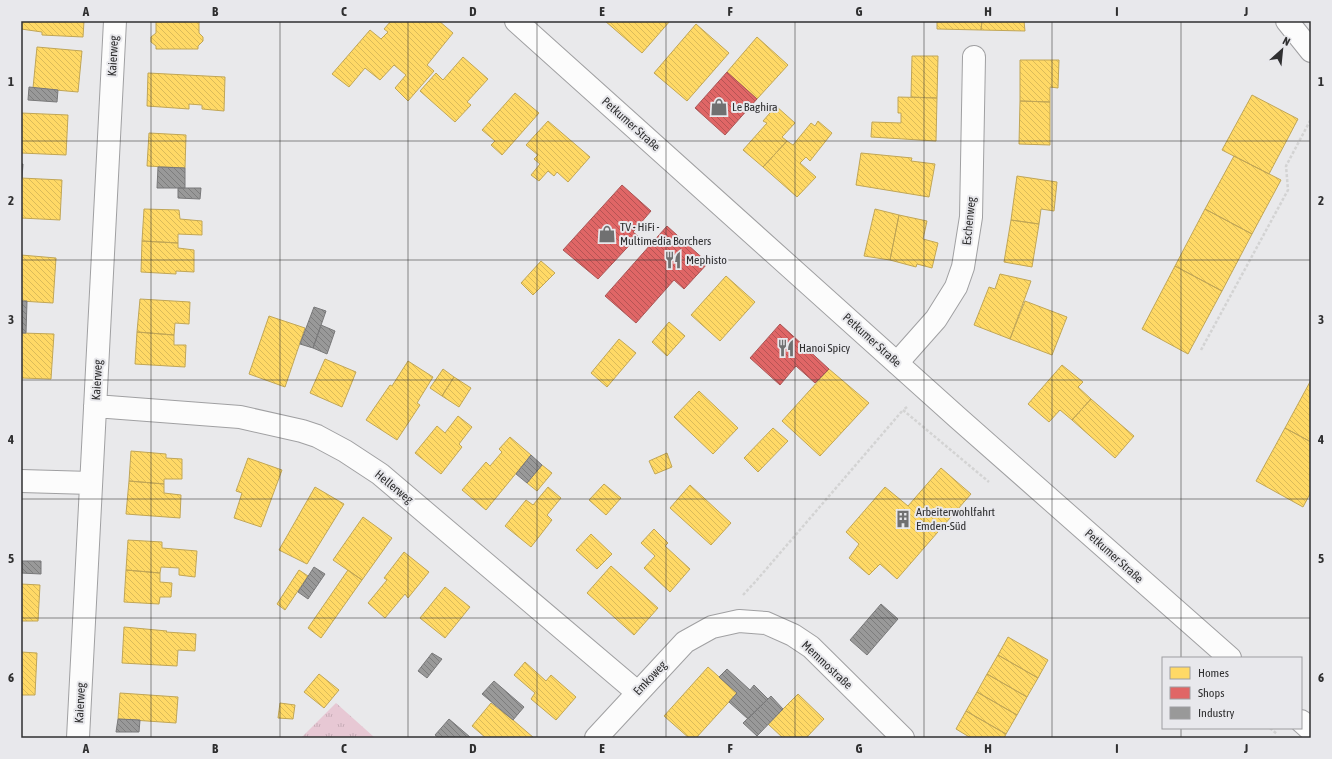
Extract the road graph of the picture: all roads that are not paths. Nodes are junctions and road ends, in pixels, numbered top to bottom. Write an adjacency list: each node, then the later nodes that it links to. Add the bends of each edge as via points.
1 (115, 21): 7 (street, Kaierweg)
2 (516, 21): 6 (street, Petkumer Straße)
3 (1287, 21): 4 (street)
4 (1311, 51)
5 (974, 57): 6 (street, Eschenweg, via 971,217 963,267 956,287 936,319)
6 (897, 363): 11 (street, Petkumer Straße)
7 (95, 406): 9 (street, Kaierweg); 12 (street, Hellerweg, via 240,416 317,436 380,474)
8 (21, 480): 9 (street)
9 (91, 484): 15 (street, Kaierweg)
10 (712, 627): 12 (street, Emkoweg, via 685,642); 17 (street, Memmostraße, via 739,620 766,623 792,635 811,647)
11 (1229, 657)
12 (637, 692): 16 (street, Emkoweg)
13 (1302, 722): 14 (street)
14 (1311, 730)
15 (78, 738)
16 (596, 738)
17 (903, 738)

